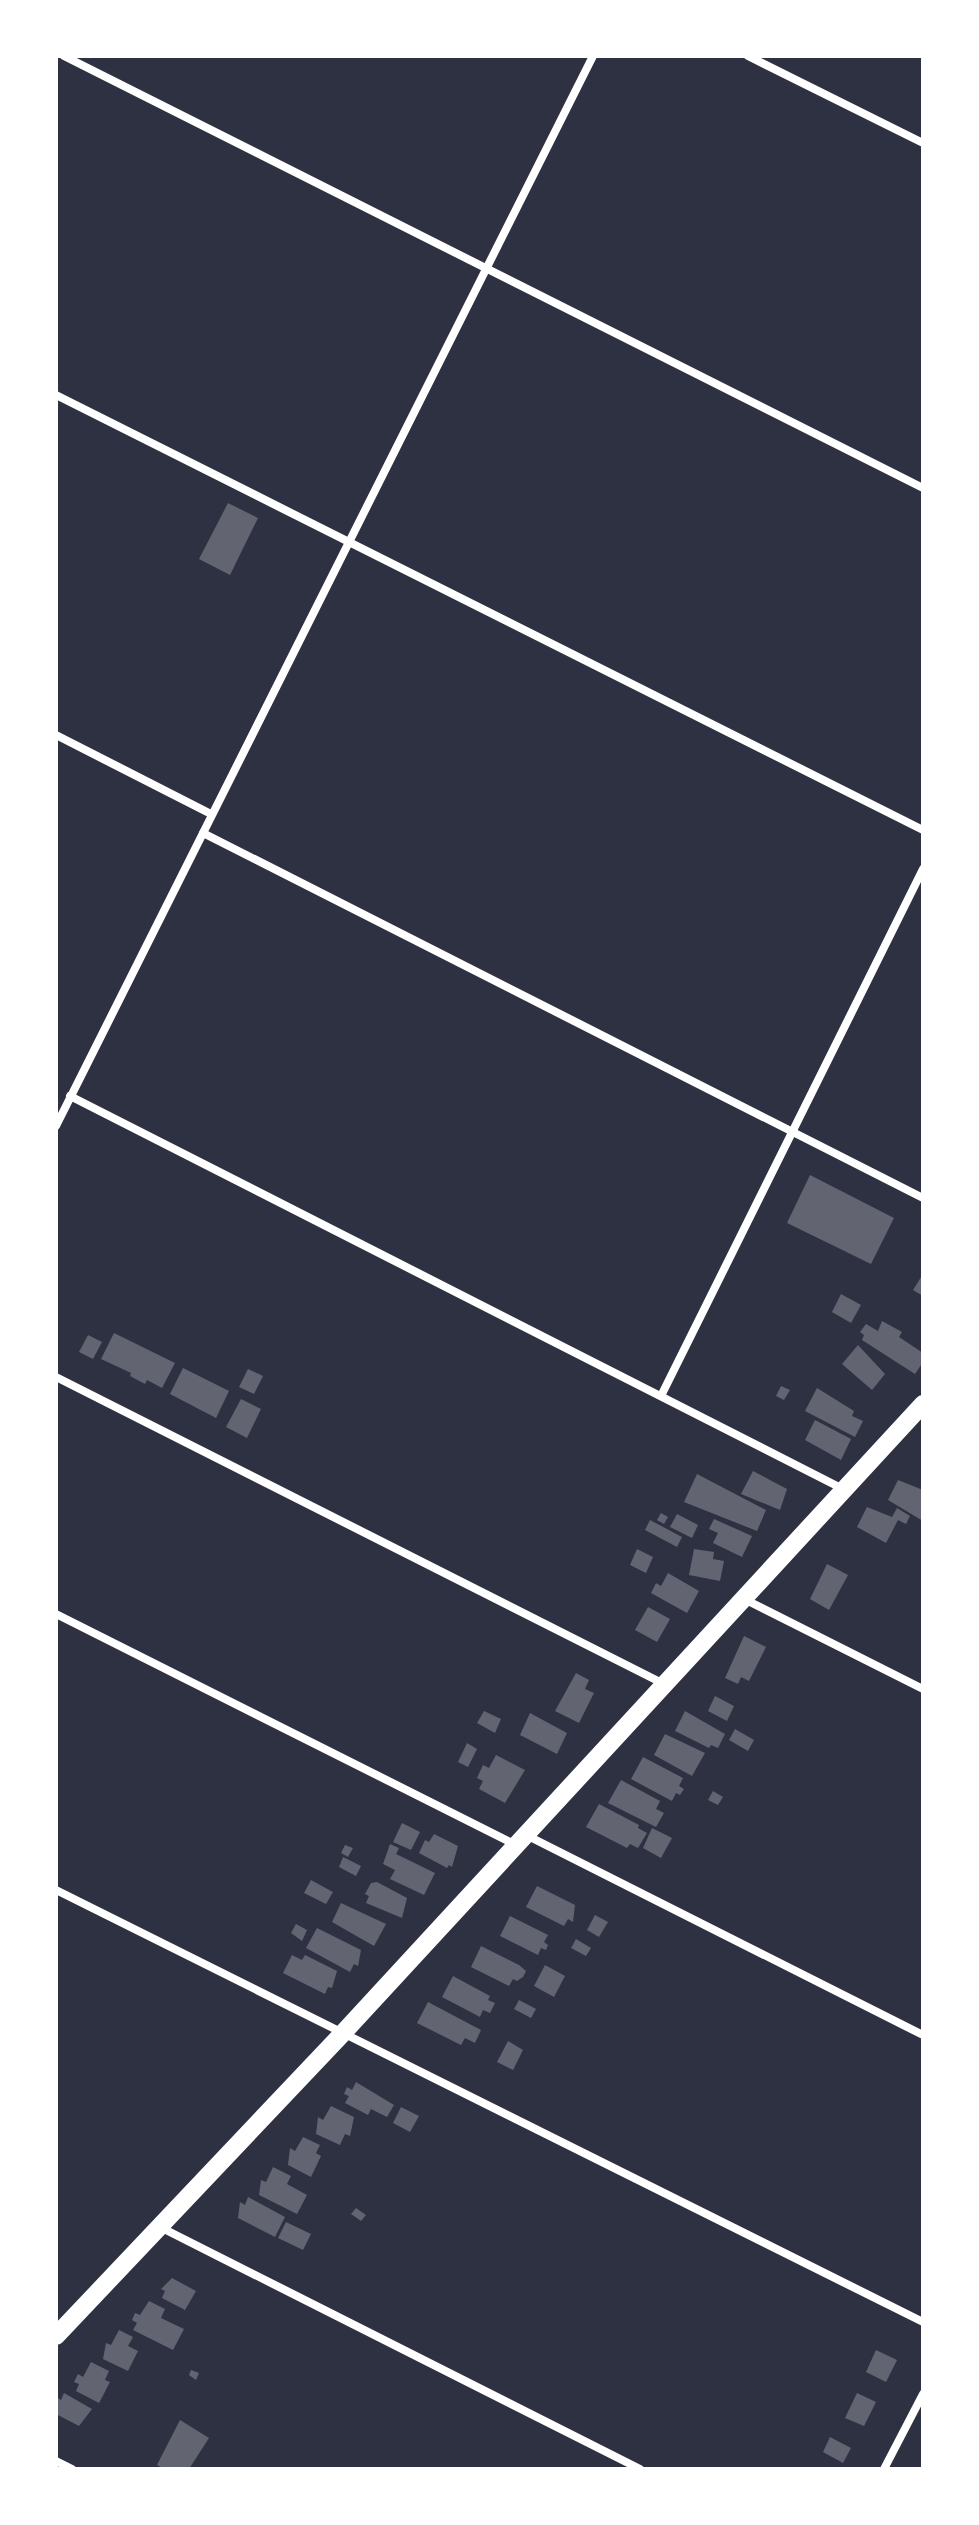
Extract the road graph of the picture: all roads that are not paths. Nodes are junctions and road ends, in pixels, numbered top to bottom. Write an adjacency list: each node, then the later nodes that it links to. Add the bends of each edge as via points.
1 (64, 56): 5 (street)
2 (593, 56): 5 (street)
3 (748, 56): 4 (street)
4 (923, 143)
5 (486, 268): 7 (street); 8 (street)
6 (56, 395): 8 (street)
7 (923, 488)
8 (349, 542): 10 (street); 11 (street)
9 (56, 735): 10 (street)
10 (211, 814): 12 (street)
11 (923, 830)
12 (203, 833): 14 (street); 16 (street)
13 (923, 869): 16 (street)
14 (70, 1096): 15 (street); 19 (street)
15 (56, 1126)
16 (792, 1131): 17 (street); 19 (street)
17 (923, 1198)
18 (56, 1377): 24 (street)
19 (661, 1396): 21 (street)
20 (923, 1404): 21 (main road)
21 (845, 1490): 22 (main road)
22 (743, 1599): 24 (main road); 25 (street)
23 (56, 1614): 26 (street)
24 (664, 1684): 26 (main road)
25 (923, 1689)
26 (521, 1840): 28 (main road); 29 (street)
27 (56, 1890): 28 (street)
28 (343, 2033): 30 (main road); 31 (street)
29 (923, 2035)
30 (160, 2227): 32 (main road); 36 (street)
31 (923, 2322)
32 (56, 2336)
33 (923, 2394): 37 (street)
34 (56, 2461): 35 (street)
35 (72, 2469)
36 (640, 2469)
37 (884, 2469)

